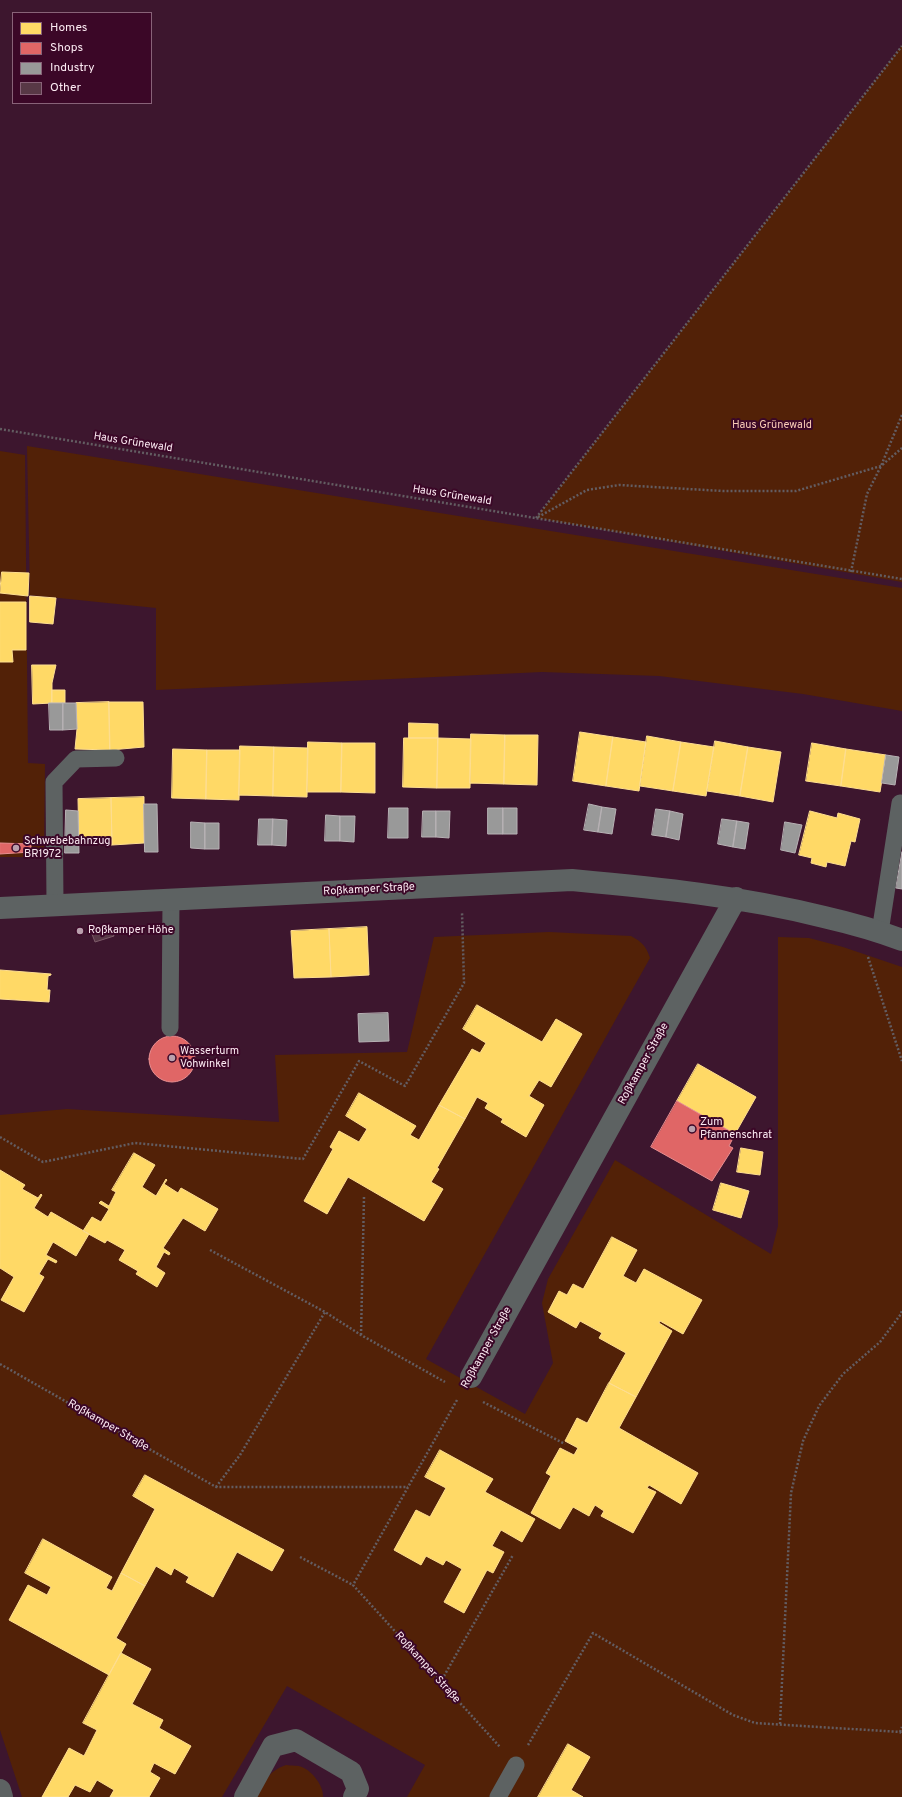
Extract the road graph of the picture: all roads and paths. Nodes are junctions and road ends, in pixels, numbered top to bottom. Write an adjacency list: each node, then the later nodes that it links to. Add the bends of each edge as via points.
1 (902, 46): 6 (path)
2 (902, 415): 5 (path)
3 (0, 430): 6 (path, Haus Grünewald)
4 (902, 448): 5 (path)
5 (881, 466): 6 (path, via 796,491 619,485 587,490); 7 (path, via 867,494)
6 (536, 518): 7 (path, Haus Grünewald)
7 (851, 572): 8 (path, Haus Grünewald)
8 (902, 579)
9 (116, 758): 14 (lane, via 76,759 54,782)
10 (900, 803): 17 (lane)
11 (462, 886): 12 (street, Roßkamper Straße, via 572,880); 13 (street, Roßkamper Straße); 21 (path, via 464,983 405,1086 359,1061 303,1159 135,1143 43,1162)
12 (736, 898): 16 (street, Roßkamper Straße); 28 (street, Roßkamper Straße)
13 (171, 900): 14 (street, Roßkamper Straße); 19 (lane)
14 (55, 904): 15 (street, Roßkamper Straße)
15 (0, 908)
16 (858, 925): 17 (street, Roßkamper Straße); 20 (path)
17 (880, 932): 18 (street, Roßkamper Straße)
18 (902, 940)
19 (170, 1028)
20 (902, 1061)
21 (0, 1137)
22 (364, 1197): 26 (path)
23 (210, 1250): 25 (path)
24 (902, 1310): 36 (path, via 880,1342 843,1374 833,1387 819,1406 803,1441 791,1493)
25 (326, 1312): 26 (path); 30 (path, via 240,1455)
26 (361, 1335): 28 (path)
27 (0, 1364): 30 (path, Roßkamper Straße)
28 (466, 1384): 29 (path); 31 (path, Roßkamper Straße)
29 (565, 1444)
30 (216, 1487): 31 (path)
31 (408, 1487): 34 (path, Roßkamper Straße)
32 (513, 1555): 35 (path)
33 (300, 1557): 34 (path)
34 (353, 1585): 35 (path, Roßkamper Straße)
35 (440, 1683): 39 (path, Roßkamper Straße)
36 (780, 1724): 38 (path); 39 (path, via 755,1723 733,1715 592,1633)
37 (902, 1727): 38 (path)
38 (901, 1733)
39 (516, 1765): 44 (lane)
40 (0, 1790): 41 (street)
41 (2, 1797)
42 (245, 1797): 43 (street, via 273,1746 296,1740 352,1772 358,1789)
43 (354, 1797)
44 (498, 1797)

